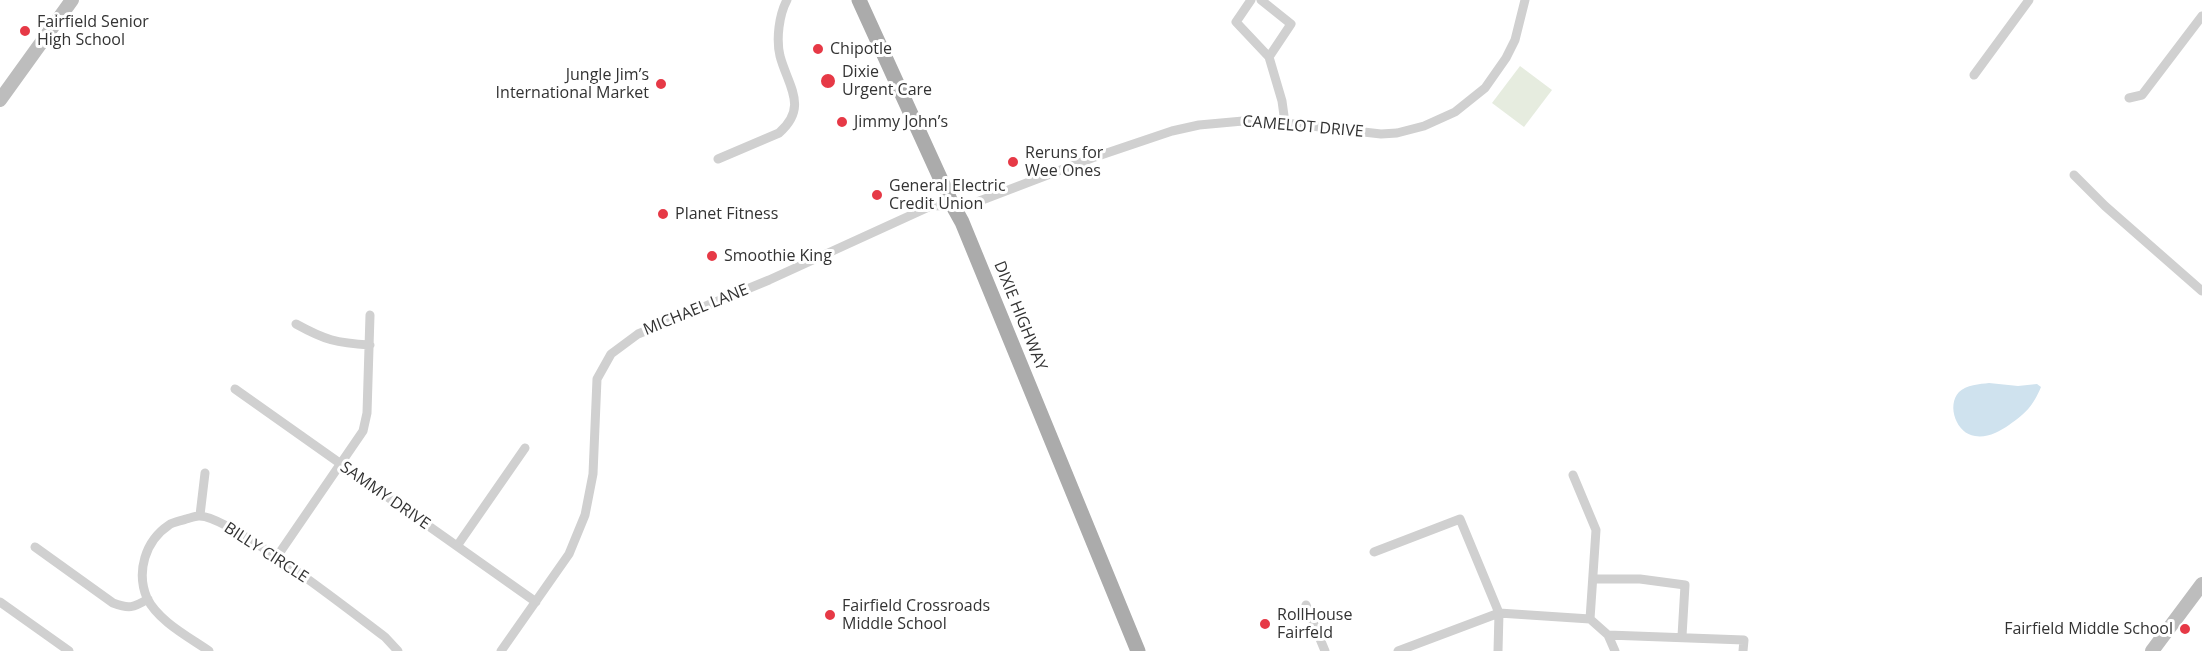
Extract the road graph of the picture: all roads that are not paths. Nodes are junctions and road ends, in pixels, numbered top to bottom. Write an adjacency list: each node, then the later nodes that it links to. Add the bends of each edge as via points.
1 (72, 0): 12 (street)
2 (787, 0): 14 (street, via 778,45 795,96 792,118 779,134)
3 (859, 0): 16 (main road, DIXIE HIGHWAY)
4 (1251, 0): 9 (street, via 1236,22)
5 (1261, 0): 9 (street, via 1291,24)
6 (1525, 0): 13 (street, CAMELOT DRIVE, via 1515,40 1497,73 1471,100 1440,119 1381,134)
7 (2029, 0): 10 (street)
8 (2202, 16): 11 (street, via 2150,86)
9 (1269, 57): 13 (street)
10 (1974, 75)
11 (2129, 98)
12 (0, 100)
13 (1285, 123): 16 (street, CAMELOT DRIVE, via 1222,122 1191,126 1092,158 969,205)
14 (718, 159)
15 (2074, 175): 17 (street)
16 (952, 204): 35 (street, MICHAEL LANE, via 931,206 638,334 611,354 597,379 593,474 585,515 569,554); 45 (main road, DIXIE HIGHWAY)
17 (2202, 291)
18 (370, 315): 20 (street)
19 (296, 324): 20 (street, via 322,339)
20 (370, 345): 23 (street, via 363,431)
21 (235, 389): 23 (street, SAMMY DRIVE)
22 (525, 448): 27 (street)
23 (341, 465): 27 (street, SAMMY DRIVE); 30 (street)
24 (205, 473): 26 (street)
25 (1573, 475): 31 (street, via 1596,530)
26 (200, 515): 30 (street, BILLY CIRCLE, via 229,526); 33 (street, via 170,524 146,552 142,577)
27 (457, 546): 35 (street, SAMMY DRIVE)
28 (35, 547): 33 (street, via 112,603 127,608)
29 (1374, 552): 37 (street, via 1460,519)
30 (276, 558): 43 (street, BILLY CIRCLE, via 385,637)
31 (1593, 579): 38 (street); 40 (street, via 1640,579 1685,585)
32 (2202, 584): 51 (street)
33 (148, 599): 42 (street, via 163,618)
34 (0, 602): 41 (street)
35 (536, 602): 44 (street, MICHAEL LANE)
36 (1306, 605): 46 (street)
37 (1499, 613): 38 (street); 47 (street); 48 (street)
38 (1590, 619): 39 (street)
39 (1608, 635): 40 (street); 49 (street)
40 (1682, 636): 50 (street, via 1744,640)
41 (69, 651)
42 (208, 651)
43 (398, 651)
44 (501, 651)
45 (1138, 651)
46 (1325, 651)
47 (1398, 651)
48 (1498, 651)
49 (1615, 651)
50 (1743, 651)
51 (2152, 651)

